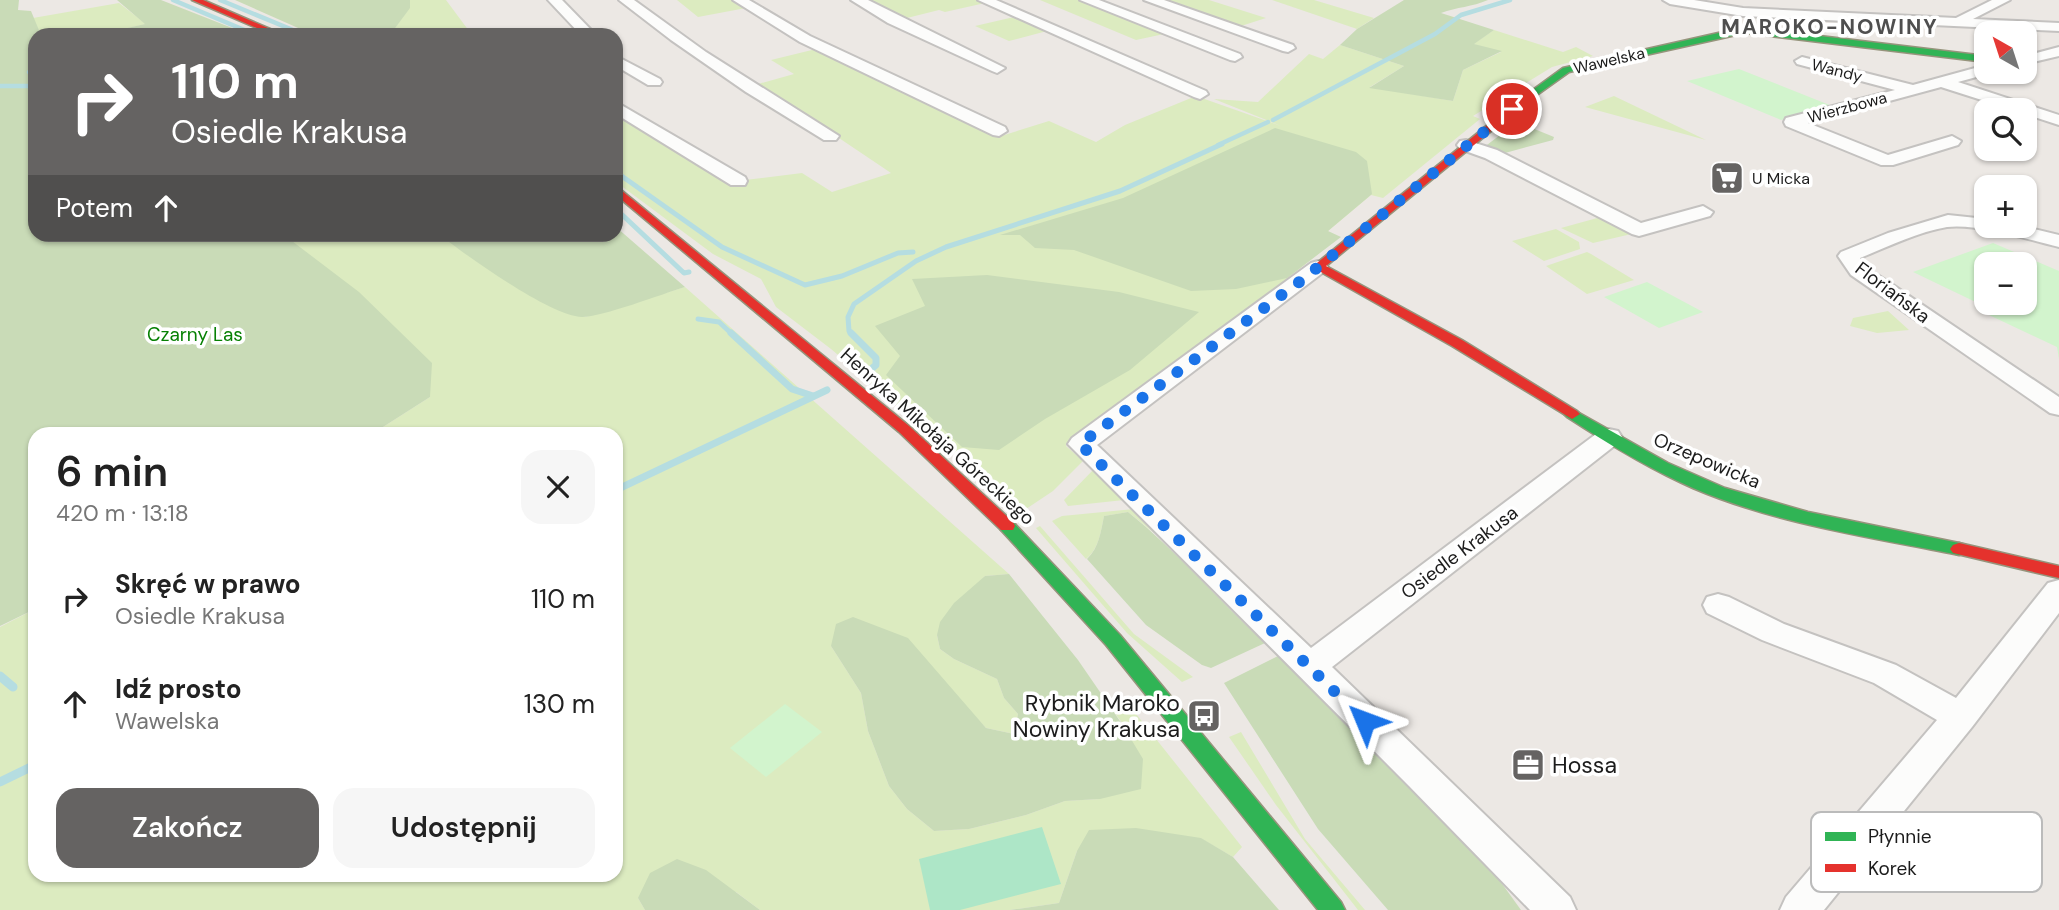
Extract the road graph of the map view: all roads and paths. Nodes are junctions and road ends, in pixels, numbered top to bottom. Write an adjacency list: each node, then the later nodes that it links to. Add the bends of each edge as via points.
1 (196, 0): 16 (street)
2 (555, 0): 17 (street)
3 (626, 0): 38 (street, via 745,87)
4 (740, 0): 37 (street, via 814,44)
5 (858, 0): 27 (street)
6 (985, 0): 34 (street)
7 (1087, 0): 21 (street)
8 (1151, 0): 19 (street)
9 (1670, 0): 12 (street)
10 (2003, 0): 14 (street)
11 (1875, 4): 13 (street, via 1852,13)
12 (1748, 8): 13 (street); 18 (street)
13 (1855, 18): 14 (street)
14 (1960, 23): 15 (street)
15 (2059, 27)
16 (263, 28)
17 (582, 28)
18 (1772, 30): 22 (street, Wawelska); 40 (street, Wawelska, via 1738,31 1566,71)
19 (1288, 48)
20 (2059, 51): 23 (street)
21 (1235, 57)
22 (1974, 57)
23 (2037, 58)
24 (1802, 61): 33 (street, Wandy)
25 (623, 64): 30 (street)
26 (2037, 65): 28 (street)
27 (997, 68)
28 (2059, 70)
29 (1974, 73): 32 (street, Wierzbowa)
30 (647, 79): 31 (street)
31 (623, 81)
32 (1942, 82): 33 (street, Wierzbowa); 36 (street)
33 (1913, 89): 39 (street, Wierzbowa, via 1792,122 1887,161)
34 (1200, 94)
35 (623, 111): 41 (street)
36 (2059, 120)
37 (999, 131)
38 (830, 136)
39 (1952, 141)
40 (1466, 145): 43 (street, via 1639,230); 47 (street, Wawelska)
41 (738, 181)
42 (623, 195): 57 (street, Henryka Mikołaja Góreckiego, via 904,429 1026,543 1113,640)
43 (1703, 212)
44 (1974, 224): 48 (street, Floriańska, via 1948,221 1847,256 1858,271)
45 (2037, 236): 46 (street)
46 (2059, 241)
47 (1318, 267): 49 (street, Orzepowicka, via 1412,316); 53 (street, via 1080,444)
48 (2059, 408)
49 (1609, 437): 50 (street, Orzepowicka, via 1695,481 1749,502); 53 (street, Osiedle Krakusa)
50 (2059, 572)
51 (2059, 591): 54 (street)
52 (1717, 605): 54 (street, via 1773,632 1885,674)
53 (1309, 667): 58 (street)
54 (1959, 717): 55 (street)
55 (1881, 812)
56 (1815, 892): 59 (street)
57 (1333, 910)
58 (1556, 910)
59 (1800, 910)

